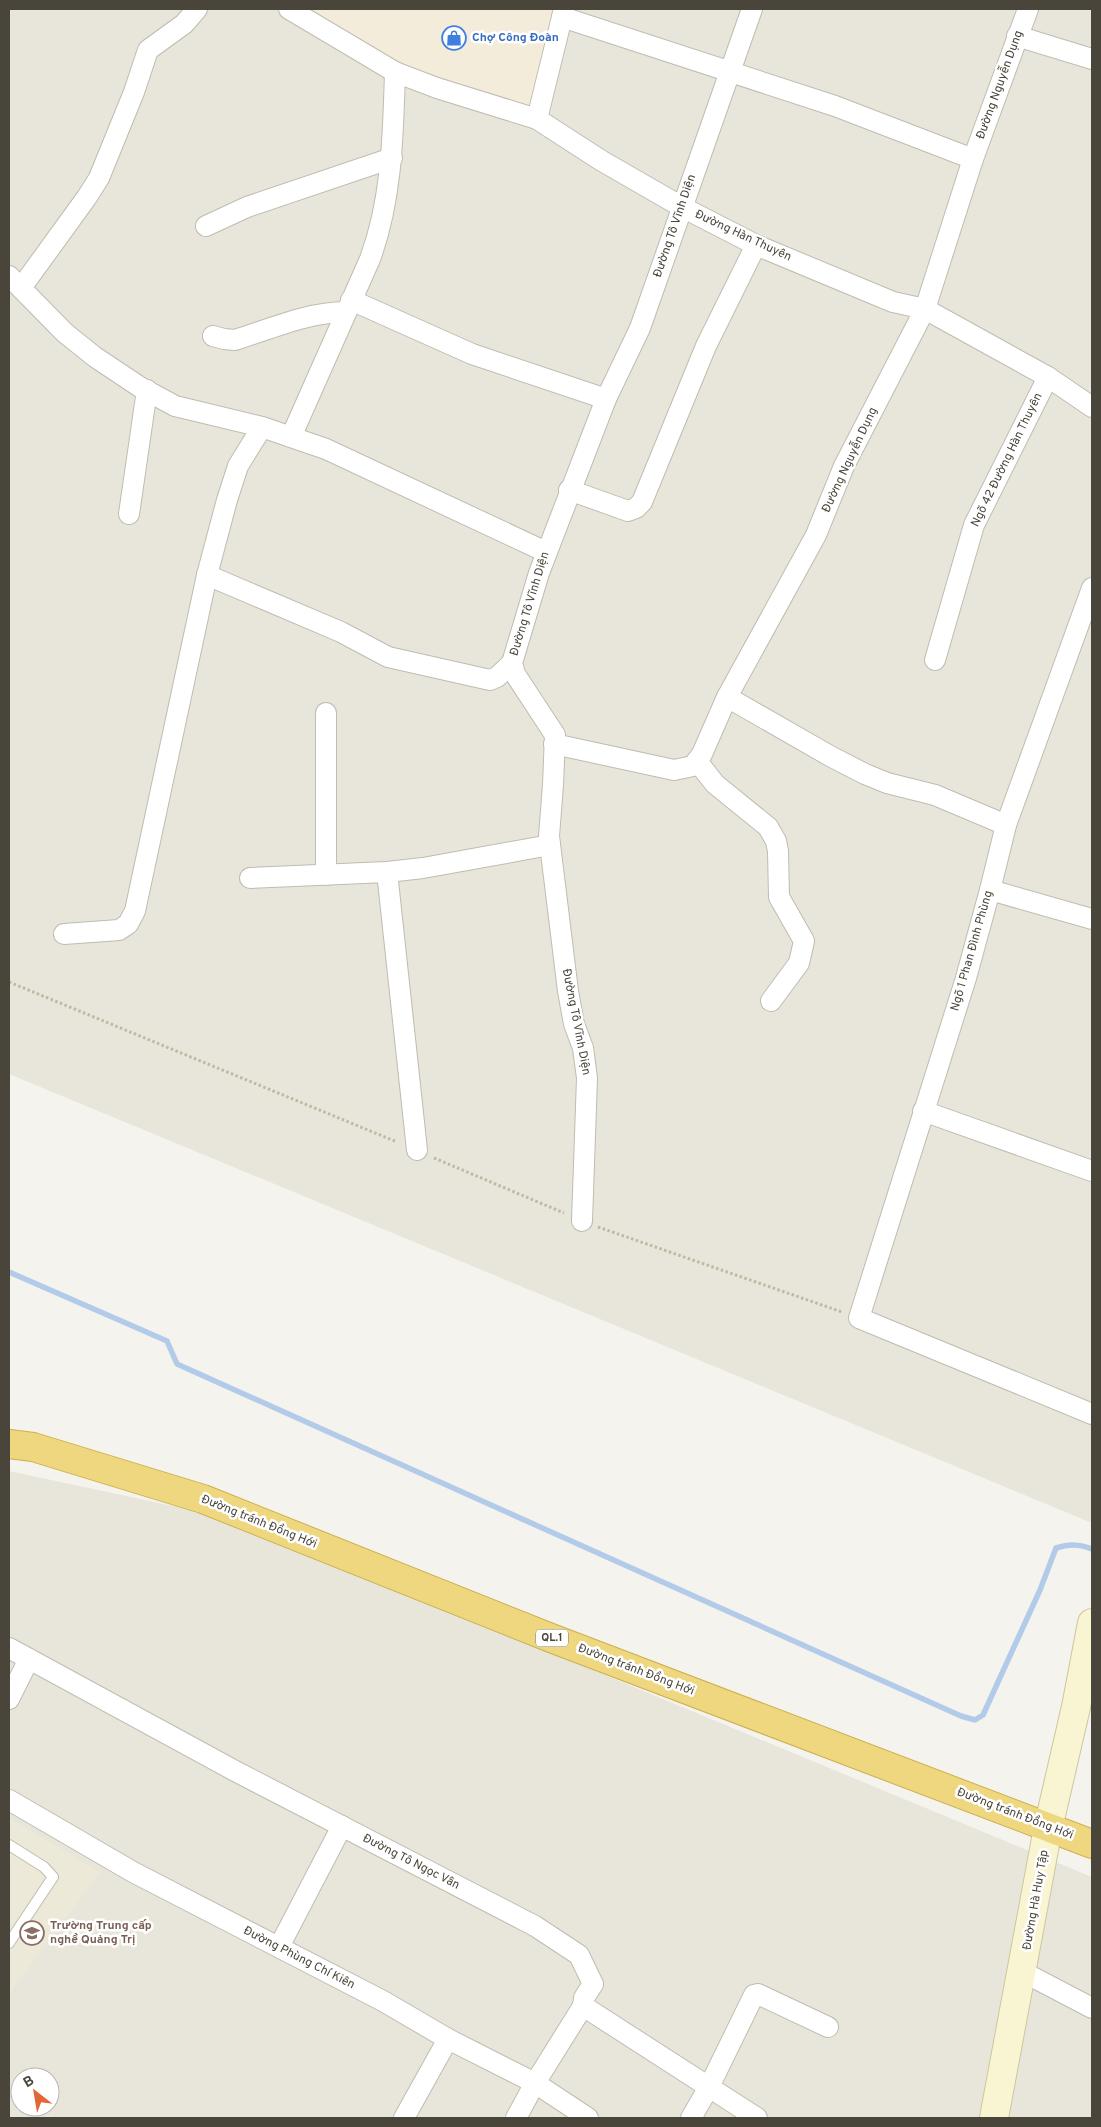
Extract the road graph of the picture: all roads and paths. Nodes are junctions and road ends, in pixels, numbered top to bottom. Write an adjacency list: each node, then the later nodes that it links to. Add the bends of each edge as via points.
1 (197, 9): 16 (street, via 184,24 148,50 99,178 88,197)
2 (752, 9): 8 (street, Đường Tô Vĩnh Diện)
3 (1028, 9): 6 (street, Đường Nguyễn Dụng)
4 (295, 10): 9 (street, Đường Hàn Thuyên)
5 (563, 13): 8 (street); 10 (street)
6 (1017, 36): 7 (street); 12 (street, Đường Nguyễn Dụng)
7 (1092, 59)
8 (729, 70): 12 (street, via 864,116); 13 (street, Đường Tô Vĩnh Diện)
9 (394, 72): 10 (street, Đường Hàn Thuyên); 11 (street)
10 (537, 120): 13 (street, Đường Hàn Thuyên, via 602,162)
11 (392, 158): 14 (street, via 248,207); 17 (street, via 380,231)
12 (974, 159): 18 (street, Đường Nguyễn Dụng)
13 (682, 207): 15 (street, Đường Hàn Thuyên); 22 (street, Đường Tô Vĩnh Diện, via 640,328)
14 (206, 226)
15 (756, 245): 18 (street, Đường Hàn Thuyên, via 892,302); 26 (street, via 706,346 642,502 628,511)
16 (15, 282): 21 (street, via 95,358)
17 (349, 306): 19 (street, via 234,340); 22 (street, via 472,354); 25 (street)
18 (925, 309): 20 (street, Đường Hàn Thuyên); 33 (street, Đường Nguyễn Dụng, via 844,466 816,535)
19 (214, 336)
20 (1048, 376): 23 (street, Đường Hàn Thuyên); 31 (street, Ngõ 42 Đường Hàn Thuyên, via 974,525)
21 (147, 390): 24 (street, via 175,406); 27 (street)
22 (606, 399): 26 (street, Đường Tô Vĩnh Diện)
23 (1092, 407)
24 (262, 427): 25 (street); 29 (street, via 238,466)
25 (291, 437): 28 (street, via 326,449)
26 (569, 490): 28 (street, Đường Tô Vĩnh Diện)
27 (129, 514)
28 (546, 552): 32 (street, Đường Tô Vĩnh Diện)
29 (207, 575): 32 (street, via 341,632 388,656 490,680); 44 (street, via 135,911 128,924 119,930)
30 (1092, 588): 37 (street, Ngõ 1 Phan Đình Phùng)
31 (935, 660)
32 (512, 663): 35 (street, Đường Tô Vĩnh Diện, via 555,735)
33 (727, 697): 36 (street, Đường Nguyễn Dụng); 37 (street, via 865,774 935,795)
34 (326, 713): 40 (street)
35 (554, 744): 36 (street, via 674,770 692,766); 38 (street, Đường Tô Vĩnh Diện)
36 (697, 761): 45 (street, via 715,784 768,827 776,841 780,897 804,941 799,963)
37 (1006, 825): 42 (street, Ngõ 1 Phan Đình Phùng)
38 (550, 846): 39 (street); 49 (street, Đường Tô Vĩnh Diện, via 568,991 587,1078)
39 (387, 872): 40 (street); 47 (street)
40 (326, 875): 41 (street)
41 (250, 878)
42 (990, 890): 43 (street); 46 (street, Ngõ 1 Phan Đình Phùng, via 966,978)
43 (1092, 918)
44 (64, 934)
45 (771, 1001)
46 (923, 1111): 48 (street); 50 (street, Ngõ 1 Phan Đình Phùng, via 859,1318)
47 (417, 1150)
48 (1092, 1171)
49 (582, 1221)
50 (1092, 1414)
51 (9, 1444): 58 (highway, Đường tránh Đồng Hới / QL.1, via 33,1447 203,1499 551,1638)
52 (1092, 1623): 58 (main road, Đường Hà Huy Tập)
53 (9, 1648): 54 (street, Đường Tô Ngọc Vân)
54 (29, 1659): 55 (street); 57 (street, Đường Tô Ngọc Vân)
55 (9, 1699)
56 (9, 1800): 62 (street, Đường Phùng Chí Kiên, via 133,1872)
57 (342, 1826): 62 (street); 64 (street, Đường Tô Ngọc Vân, via 535,1926 579,1955 593,1984)
58 (1048, 1828): 59 (highway, Đường tránh Đồng Hới / QL.1); 63 (main road, Đường Hà Huy Tập)
59 (1092, 1844)
60 (9, 1845): 61 (lane, via 44,1867 53,1877)
61 (9, 1943)
62 (279, 1947): 67 (street, Đường Phùng Chí Kiên)
63 (1023, 1972): 65 (street); 75 (main road, Đường Hà Huy Tập)
64 (583, 2006): 68 (street); 69 (street)
65 (1092, 2008)
66 (828, 2027): 69 (street, via 758,1994 754,1995)
67 (448, 2039): 68 (street, Đường Phùng Chí Kiên); 70 (street)
68 (535, 2083): 71 (street); 72 (street, Đường Phùng Chí Kiên)
69 (709, 2087): 73 (street); 74 (street)
70 (404, 2118)
71 (516, 2118)
72 (588, 2118)
73 (691, 2118)
74 (757, 2118)
75 (994, 2118)

